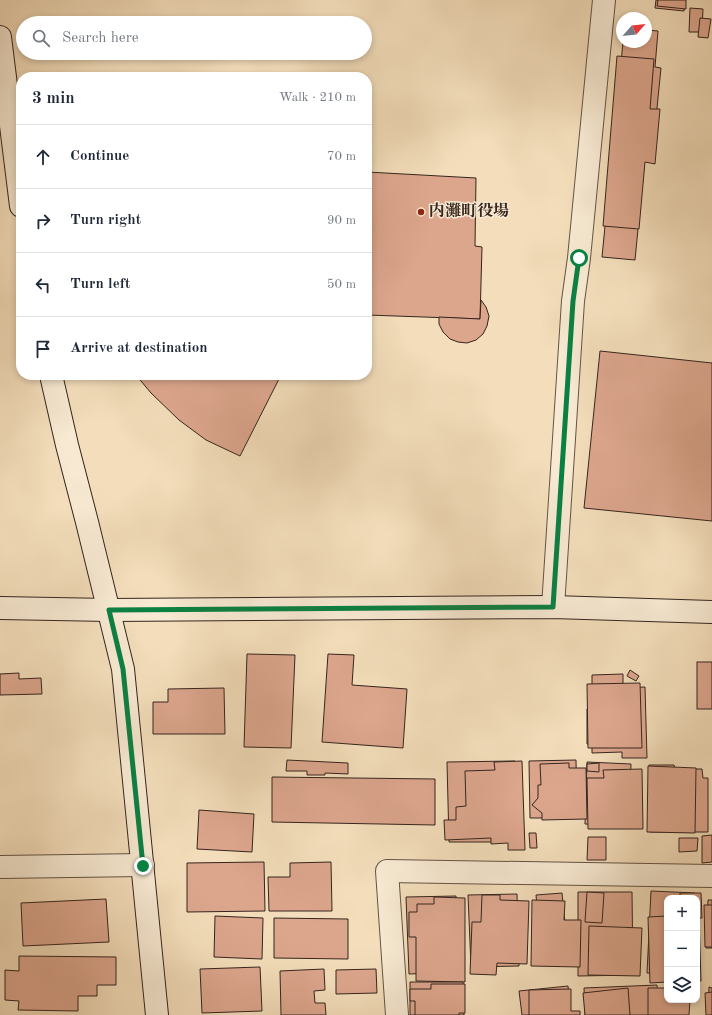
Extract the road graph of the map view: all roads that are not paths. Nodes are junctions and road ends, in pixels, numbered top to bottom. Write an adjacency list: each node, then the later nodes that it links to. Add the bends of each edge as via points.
1 (604, 0): 5 (street, via 573,301)
2 (0, 37): 3 (street)
3 (16, 166)
4 (52, 380): 7 (street)
5 (553, 607): 7 (street); 8 (street)
6 (0, 608): 7 (street)
7 (109, 610): 9 (street, via 123,669)
8 (712, 612)
9 (143, 866): 10 (street); 12 (street)
10 (0, 867)
11 (712, 876): 13 (street, via 387,871)
12 (157, 1015)
13 (397, 1015)

